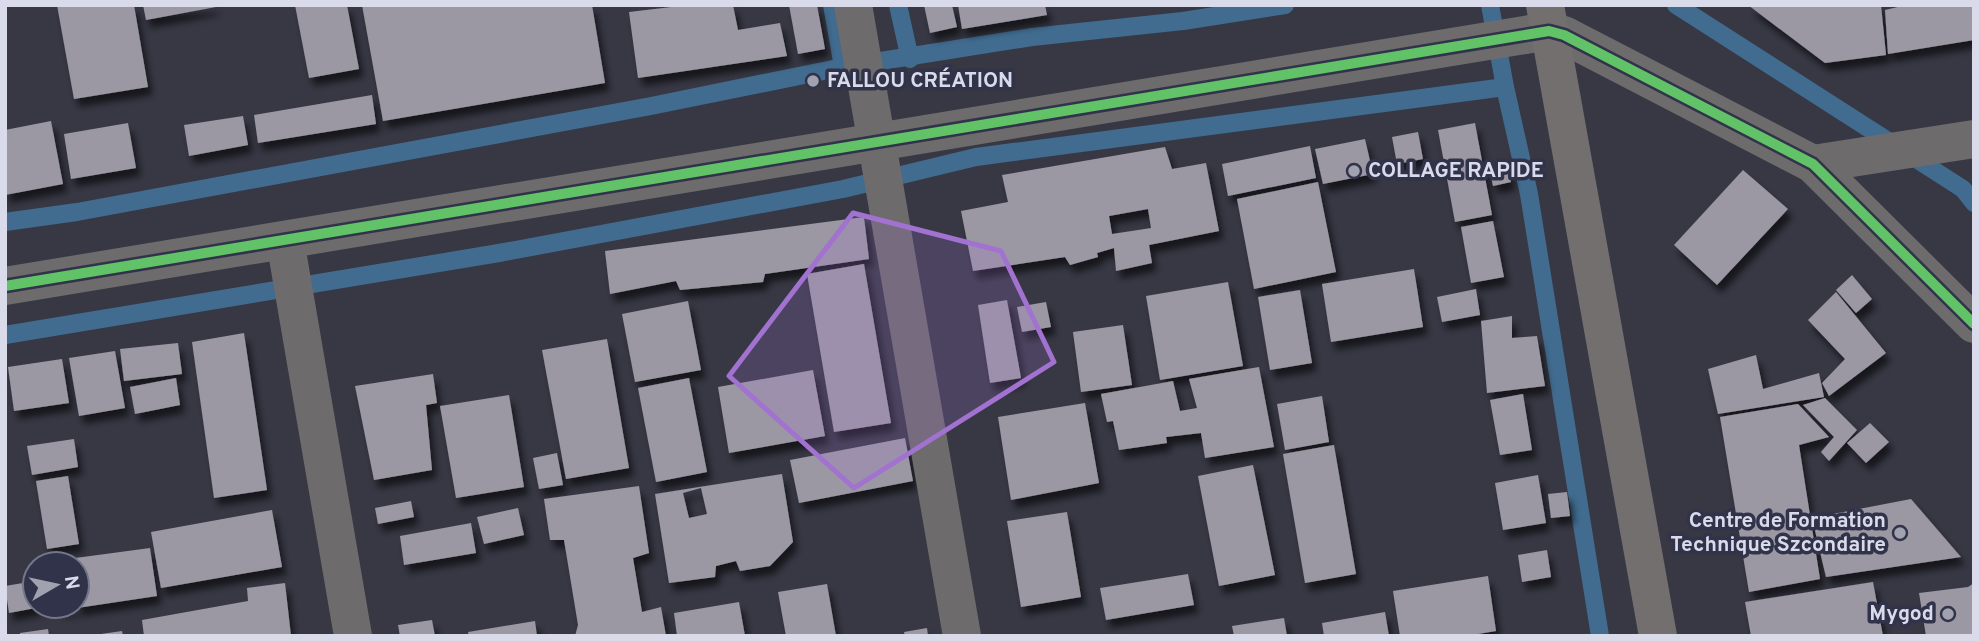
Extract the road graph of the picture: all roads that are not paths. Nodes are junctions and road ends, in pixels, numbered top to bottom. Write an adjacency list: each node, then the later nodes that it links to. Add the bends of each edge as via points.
1 (853, 5): 4 (street)
2 (1547, 18): 4 (street); 5 (street, via 1564,35); 11 (main road)
3 (1974, 139): 5 (street)
4 (878, 142): 6 (street); 10 (street)
5 (1813, 164): 8 (street)
6 (285, 240): 7 (street); 9 (street)
7 (5, 286)
8 (1974, 324)
9 (353, 636)
10 (962, 636)
11 (1658, 636)

